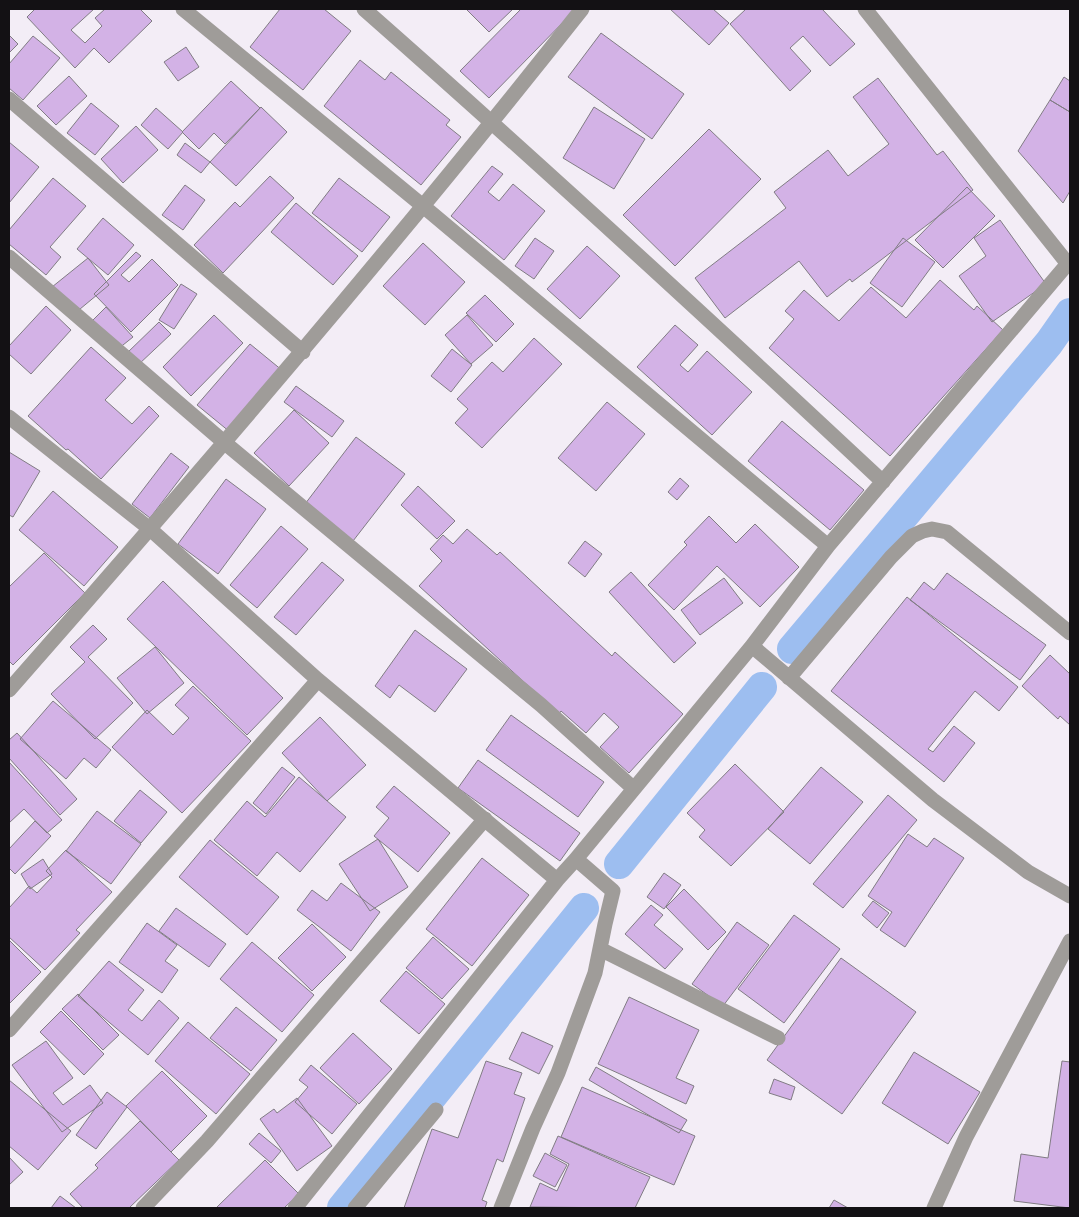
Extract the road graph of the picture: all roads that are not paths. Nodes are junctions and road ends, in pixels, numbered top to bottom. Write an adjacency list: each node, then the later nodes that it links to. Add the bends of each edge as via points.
1 (183, 9): 7 (street)
2 (364, 9): 6 (street)
3 (582, 9): 6 (street)
4 (865, 9): 9 (street)
5 (9, 99): 10 (street)
6 (493, 122): 7 (street); 13 (street)
7 (423, 206): 10 (street); 15 (street)
8 (9, 257): 12 (street)
9 (1069, 262): 13 (street)
10 (303, 352): 12 (street)
11 (9, 417): 14 (street)
12 (225, 443): 14 (street); 21 (street, via 541,705)
13 (883, 482): 15 (street)
14 (150, 529): 19 (street); 20 (street)
15 (828, 546): 17 (street)
16 (1070, 633): 18 (street, via 947,532 932,529 912,536 891,557)
17 (752, 646): 18 (street); 21 (street)
18 (789, 678): 25 (street, via 933,800 1028,872)
19 (318, 680): 22 (street); 28 (street)
20 (9, 690)
21 (634, 788): 23 (street)
22 (485, 819): 24 (street); 31 (street, via 207,1140)
23 (576, 860): 24 (street); 27 (street, via 613,891)
24 (557, 880): 32 (street)
25 (1070, 896)
26 (1070, 942): 35 (street, via 966,1137)
27 (600, 949): 29 (street); 34 (street, via 595,973 558,1073)
28 (9, 1030)
29 (778, 1038)
30 (436, 1110): 33 (street)
31 (143, 1208)
32 (295, 1208)
33 (355, 1208)
34 (501, 1208)
35 (934, 1208)

